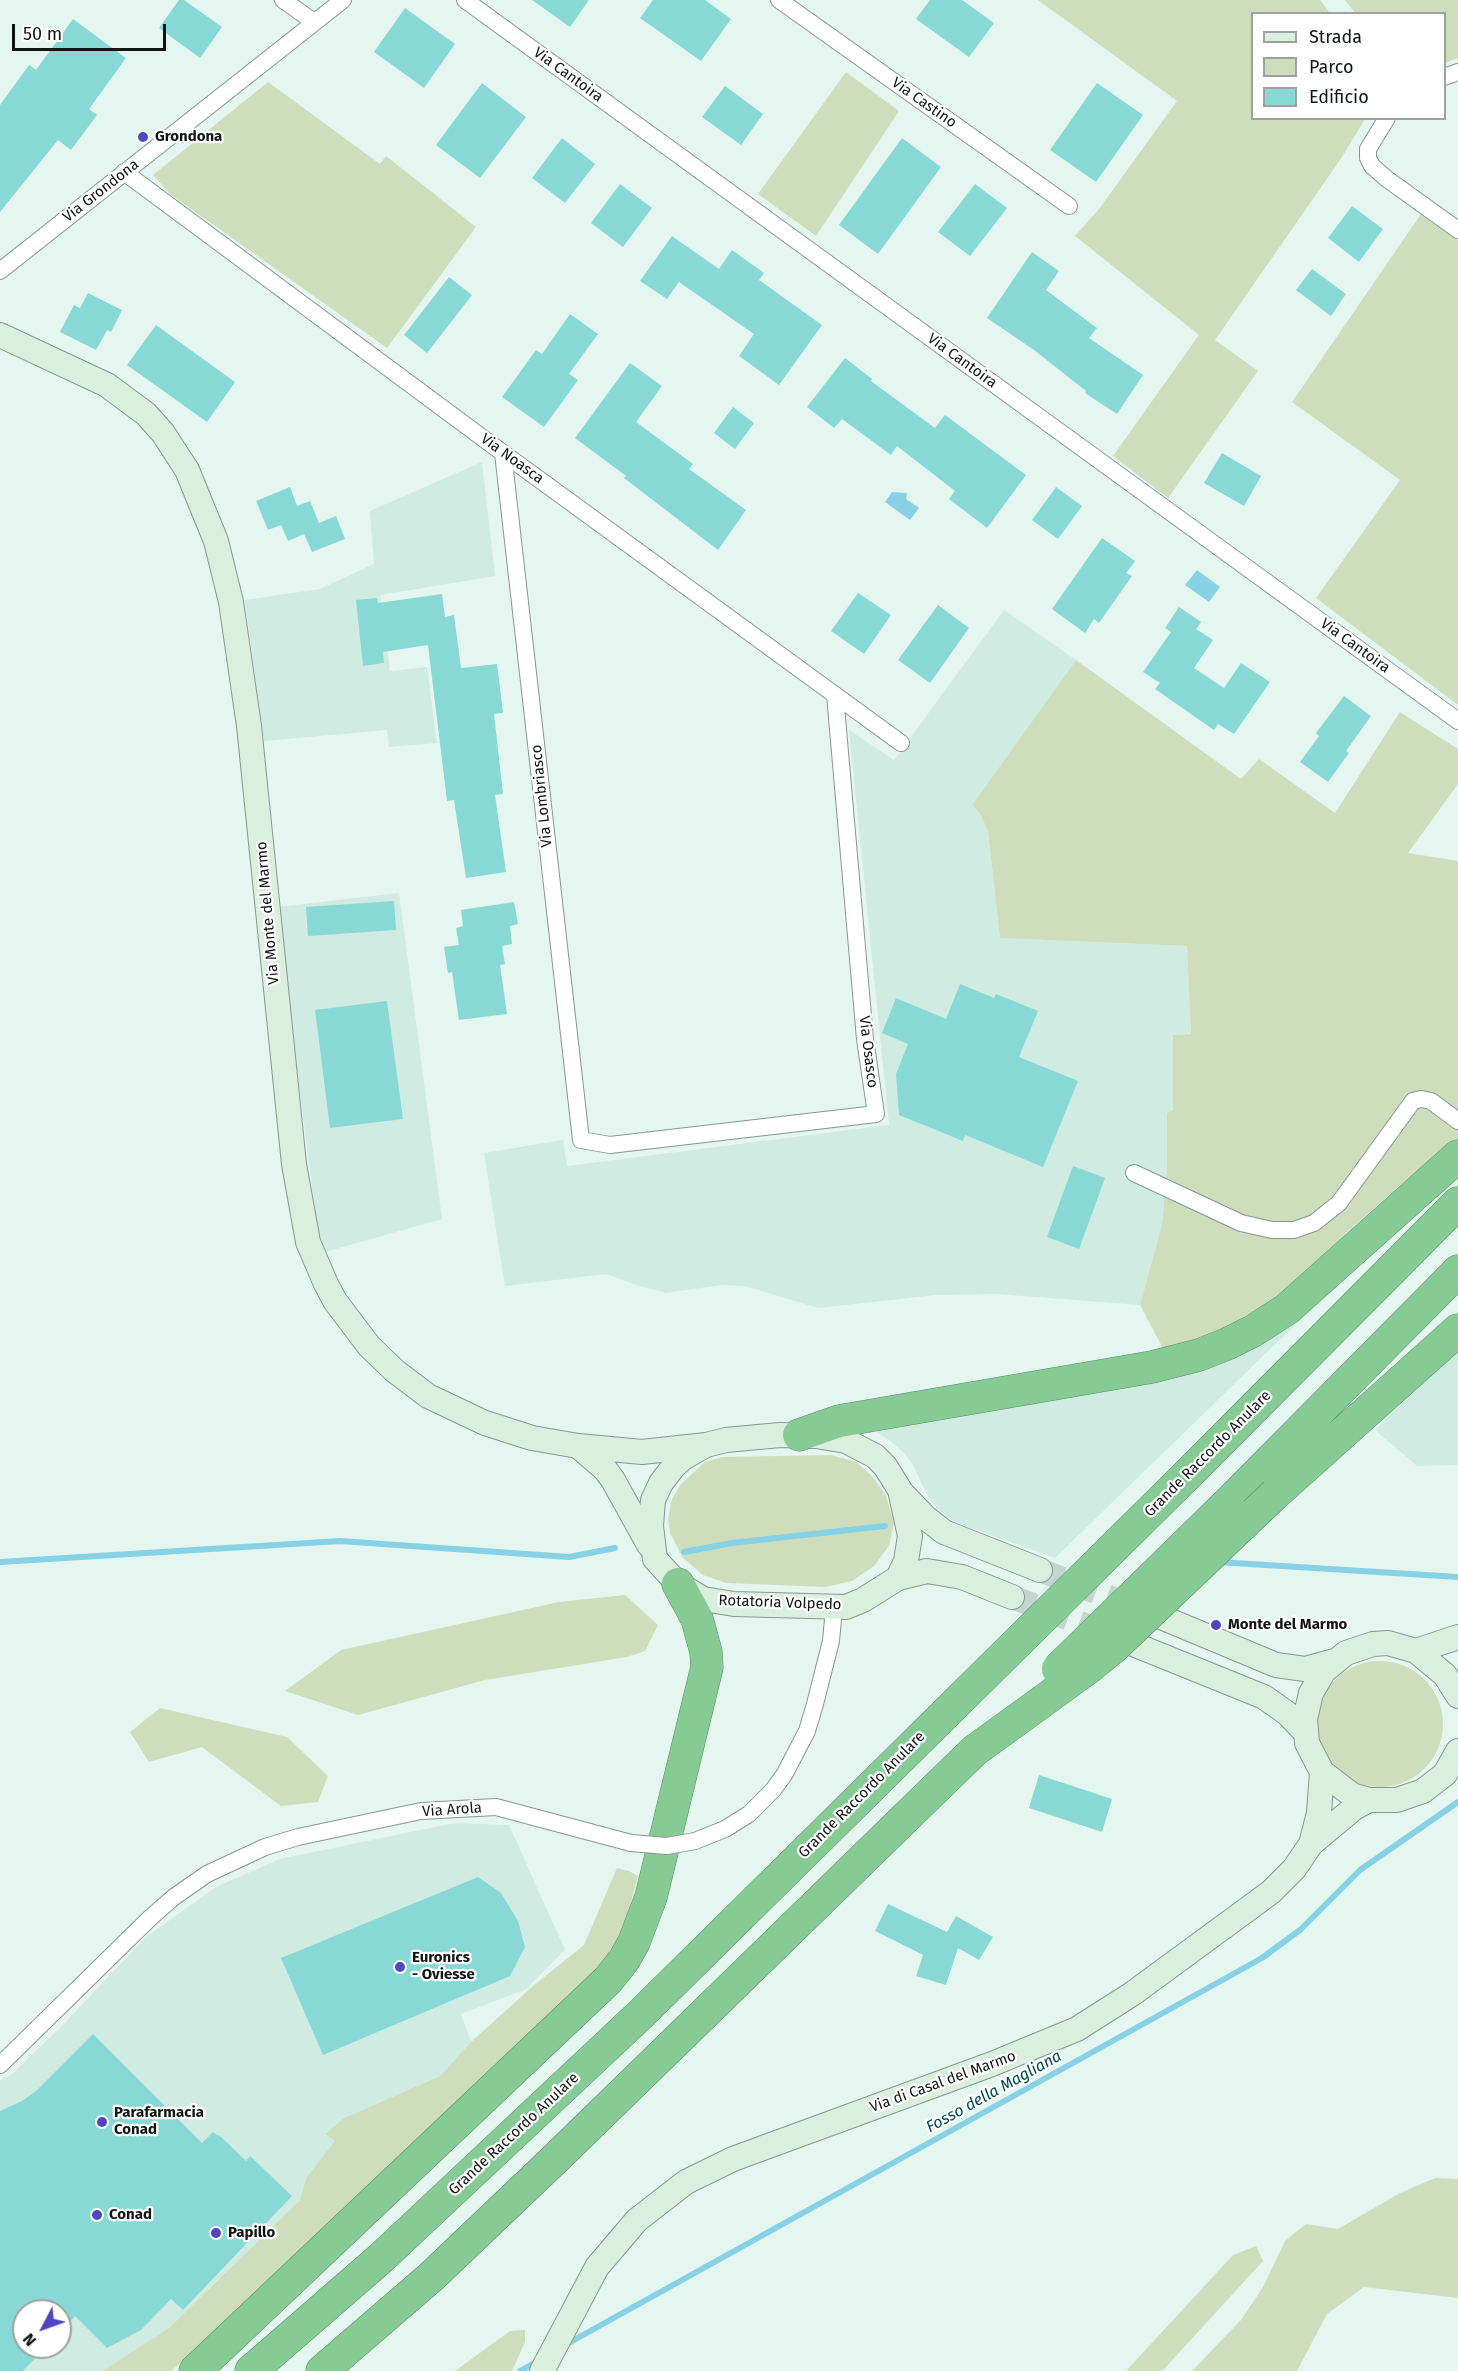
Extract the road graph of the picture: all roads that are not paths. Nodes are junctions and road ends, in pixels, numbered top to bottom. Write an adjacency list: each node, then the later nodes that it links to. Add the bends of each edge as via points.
1 (284, 0): 5 (street)
2 (343, 0): 5 (street, Via Grondona)
3 (465, 0): 14 (street, Via Cantoira)
4 (779, 0): 8 (street, Via Castino)
5 (314, 22): 7 (street, Via Grondona)
6 (1386, 120): 9 (street, via 1367,153 1369,161 1376,171)
7 (124, 172): 10 (street, Via Grondona); 12 (street, Via Noasca)
8 (1069, 206)
9 (1458, 230)
10 (0, 271)
11 (0, 334): 25 (main road, Via Monte del Marmo, via 107,385 146,414 187,470 216,542 231,602 249,726 294,1164 308,1242 326,1284 369,1346 428,1396 500,1428)
12 (503, 453): 13 (street, Via Noasca); 17 (street, Via Lombriasco)
13 (835, 695): 15 (street, Via Noasca); 17 (street, Via Osasco, via 865,1039 876,1114 610,1145)
14 (1458, 721)
15 (901, 743)
16 (1458, 1121): 19 (street, via 1431,1101 1413,1101 1340,1203 1325,1217 1294,1230 1241,1223)
17 (581, 1140)
18 (1458, 1156): 23 (highway, via 1287,1309 1253,1332 1220,1347 1152,1367 839,1421)
19 (1134, 1173)
20 (1458, 1203): 47 (highway, Grande Raccordo Anulare, bridge, via 642,2013 381,2258)
21 (1458, 1271): 40 (highway, bridge)
22 (1458, 1330): 40 (highway, bridge, via 1275,1494 1113,1648)
23 (799, 1435): 24 (main road); 26 (main road, via 832,1437 863,1448 885,1466)
24 (706, 1445): 25 (main road, Via Monte del Marmo, via 642,1452); 27 (main road, via 674,1466 657,1491 651,1526)
25 (578, 1446): 27 (main road, Via Monte del Marmo, via 613,1480)
26 (900, 1490): 28 (main road, via 944,1532); 29 (main road, via 910,1536 906,1561)
27 (655, 1558): 30 (main road, Rotatoria Volpedo)
28 (1040, 1570)
29 (898, 1578): 31 (main road, via 916,1572 944,1573); 32 (main road, Rotatoria Volpedo, via 863,1600)
30 (678, 1584): 32 (main road, Rotatoria Volpedo, via 714,1601); 46 (highway, via 697,1618 706,1666 651,1897 624,1960 608,1980)
31 (1012, 1597)
32 (834, 1608): 45 (street, Via Arola, bridge, via 831,1641 807,1731 768,1796 725,1829 667,1846 631,1844 496,1807 421,1811 265,1847 207,1874 174,1897)
33 (1161, 1617): 37 (main road, via 1276,1665 1305,1669)
34 (1458, 1637): 36 (main road)
35 (1133, 1644): 39 (main road, via 1264,1697 1278,1705)
36 (1416, 1651): 37 (main road, via 1388,1643 1373,1644); 38 (main road, via 1445,1675)
37 (1334, 1661): 39 (main road, via 1311,1693)
38 (1458, 1696)
39 (1305, 1732): 42 (main road, via 1311,1754)
40 (974, 1751): 48 (highway, via 431,2277)
41 (1458, 1751): 43 (main road, via 1445,1774 1423,1791 1397,1800)
42 (1322, 1772): 43 (main road, via 1352,1795); 44 (main road, via 1319,1813)
43 (1369, 1800): 44 (main road, Via di Casal del Marmo)
44 (1311, 1844): 49 (main road, Via di Casal del Marmo, via 1271,1892 1132,1994 1077,2029 733,2159 686,2182 624,2233 597,2267)
45 (0, 2065)
46 (195, 2371)
47 (251, 2371)
48 (322, 2371)
49 (542, 2371)

